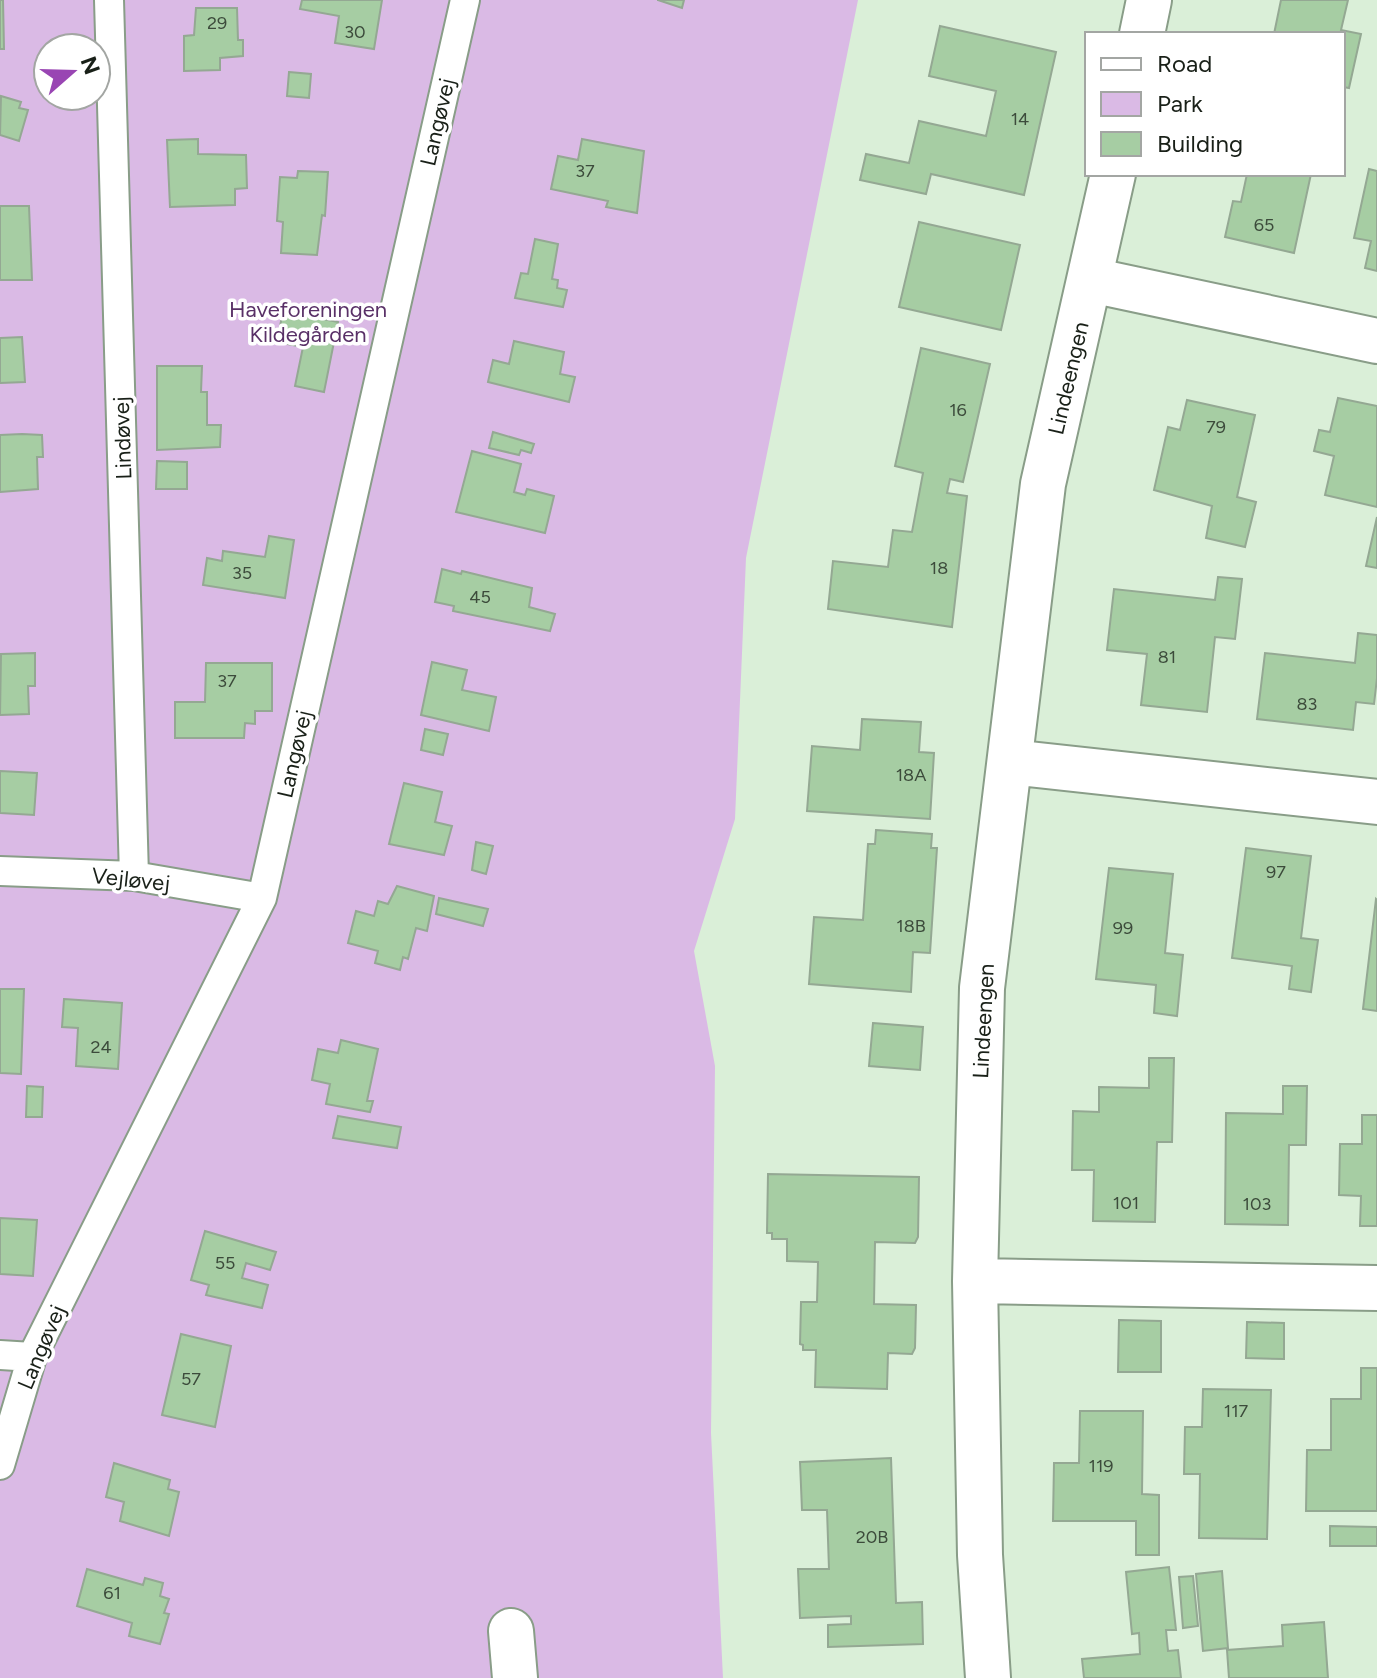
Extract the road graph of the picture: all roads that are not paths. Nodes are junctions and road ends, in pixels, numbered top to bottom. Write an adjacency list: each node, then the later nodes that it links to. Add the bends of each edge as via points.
1 (109, 0): 11 (lane, Lindøvej)
2 (465, 0): 12 (lane, Langøvej)
3 (1149, 0): 4 (street)
4 (1142, 32)
5 (1113, 176): 6 (street, Lindeengen)
6 (1091, 280): 7 (street); 8 (street, Lindeengen, via 1043,484)
7 (1377, 341)
8 (1011, 762): 9 (street); 13 (street, Lindeengen, via 982,988)
9 (1377, 802)
10 (0, 871): 11 (lane, Vejløvej)
11 (134, 876): 12 (lane, Vejløvej)
12 (262, 898): 16 (lane, Langøvej)
13 (975, 1281): 14 (street); 20 (street, Lindeengen)
14 (1377, 1288)
15 (0, 1355): 16 (lane)
16 (32, 1357): 17 (lane, Langøvej)
17 (0, 1465)
18 (511, 1631): 19 (street)
19 (515, 1678)
20 (988, 1678)

